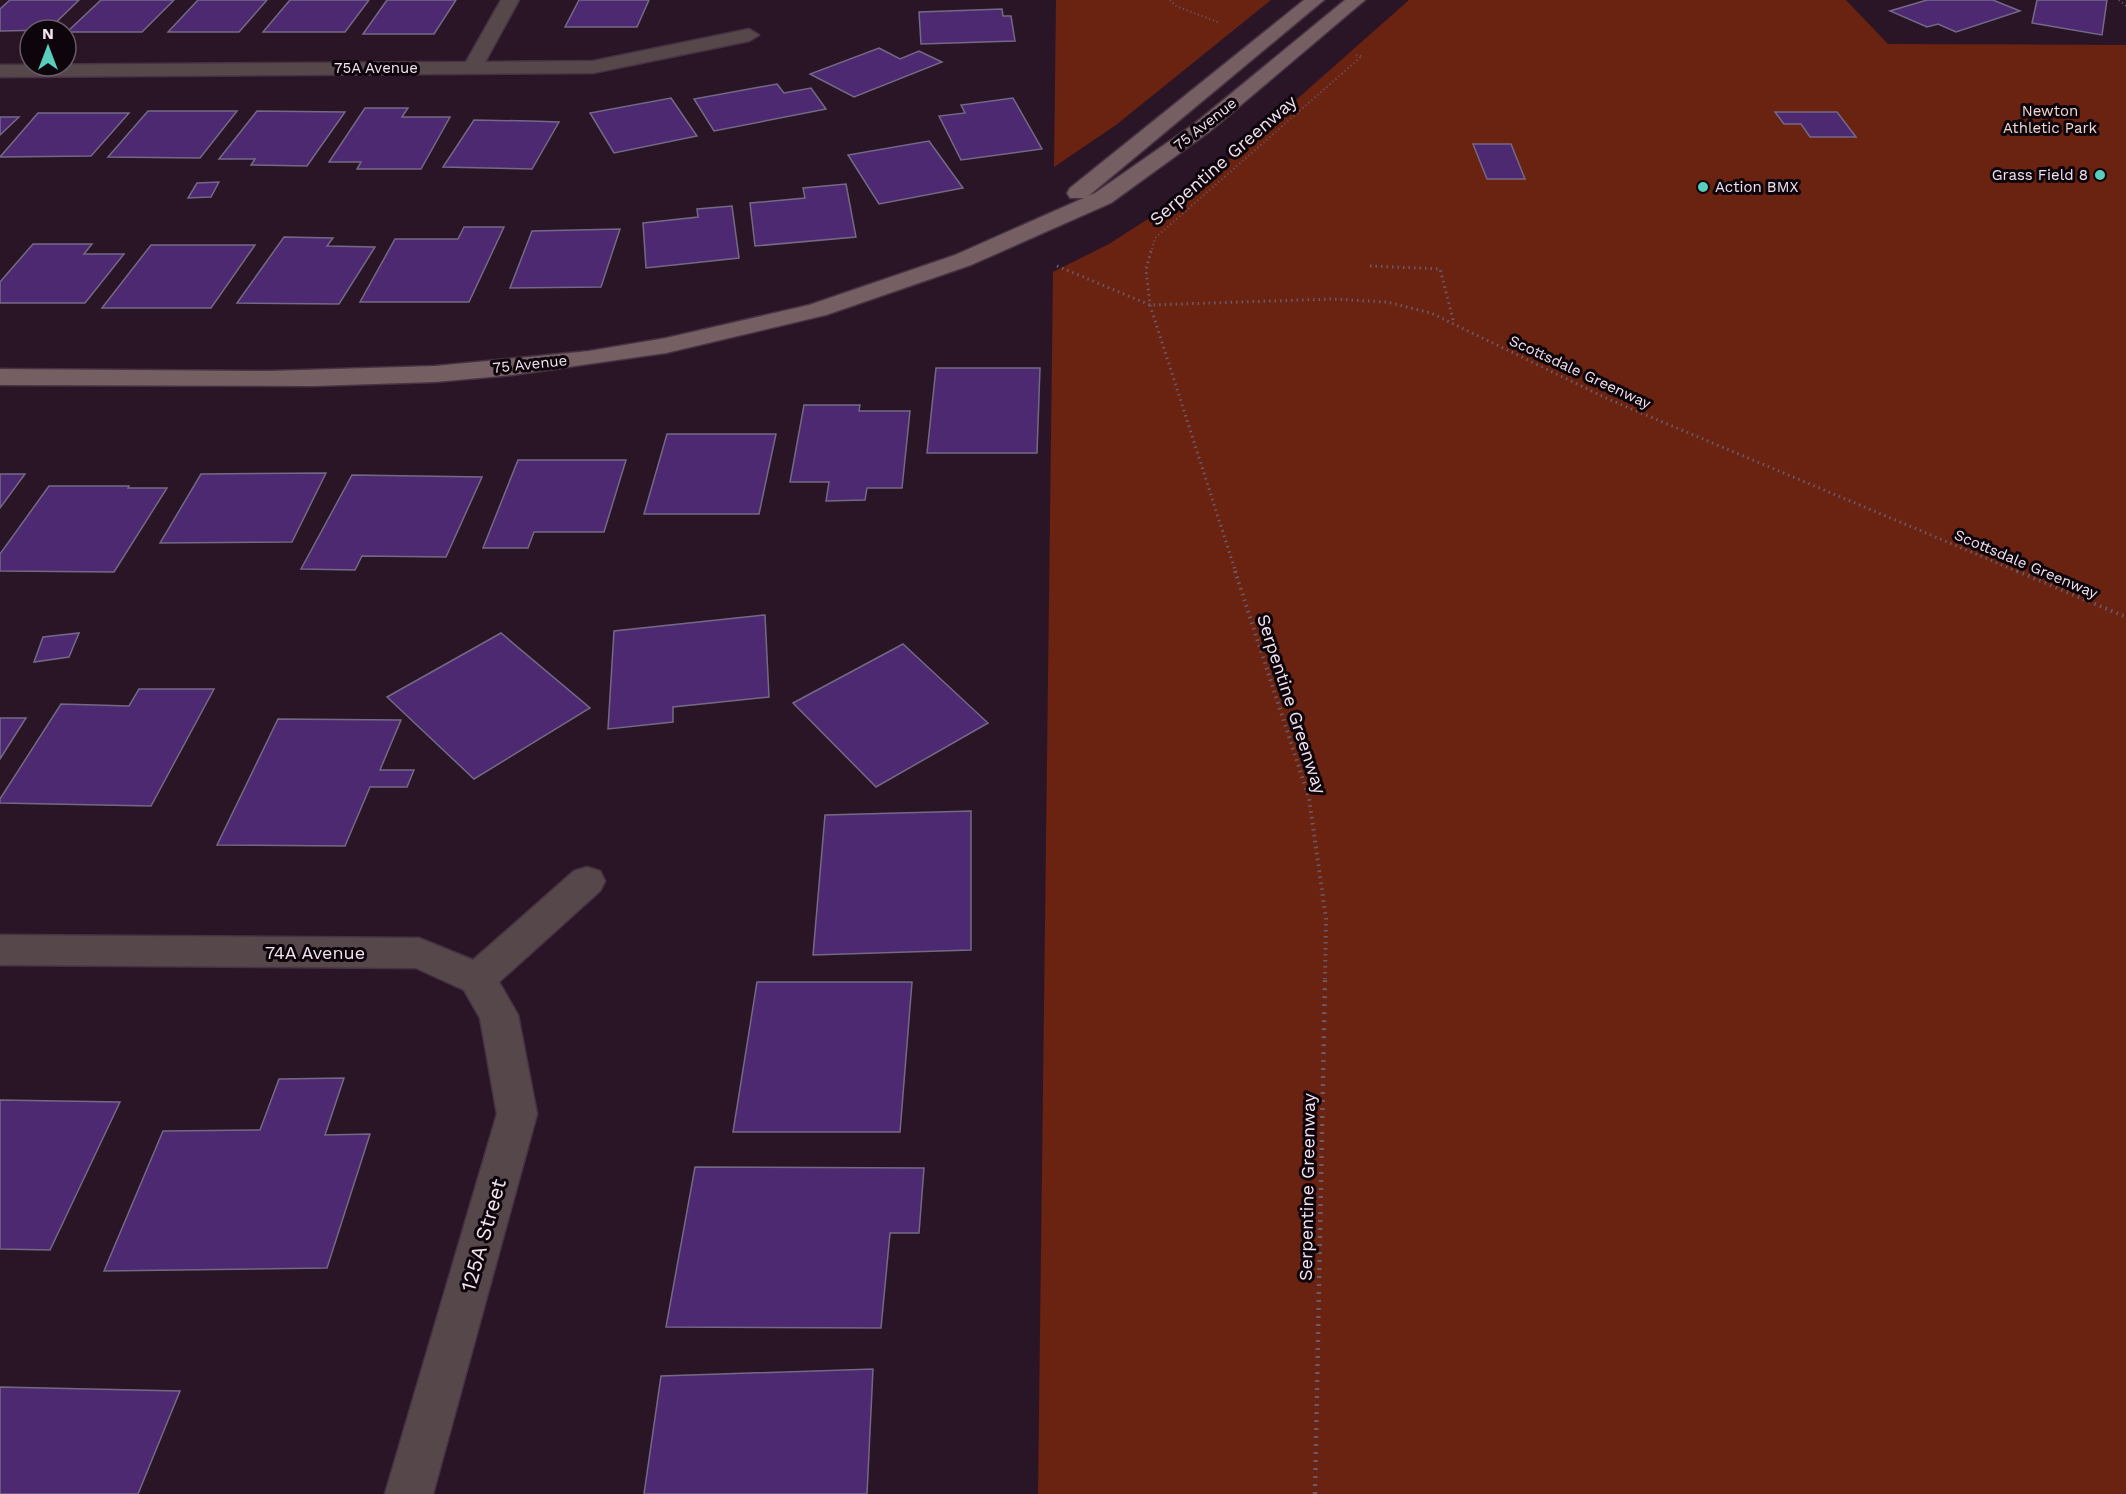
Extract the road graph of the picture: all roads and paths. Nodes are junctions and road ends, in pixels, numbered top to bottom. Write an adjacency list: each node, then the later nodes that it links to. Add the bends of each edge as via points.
1 (510, 0): 10 (street)
2 (1170, 0): 7 (path, via 1185,10)
3 (1315, 0): 12 (street, 75 Avenue)
4 (1356, 0): 12 (street, 75 Avenue, via 1208,126 1100,200)
5 (2119, 0): 6 (path)
6 (2126, 6)
7 (1229, 26)
8 (749, 35): 10 (street, 75A Avenue, via 593,67)
9 (1348, 53): 15 (path, Serpentine Greenway, via 1362,57 1155,238 1146,270)
10 (472, 68): 11 (street, 75A Avenue)
11 (0, 71)
12 (1040, 226): 13 (street, 75 Avenue)
13 (1005, 243): 15 (path, Scottsdale Greenway); 17 (street, 75 Avenue, via 907,283 810,313 732,332 559,361 360,377)
14 (1370, 266): 16 (path, via 1440,268)
15 (1150, 305): 16 (path, Scottsdale Greenway, via 1360,300 1410,306); 23 (path, Serpentine Greenway, via 1309,798 1326,919)
16 (1454, 323): 18 (path, Scottsdale Greenway, via 1608,399)
17 (0, 377)
18 (2126, 618)
19 (587, 880): 21 (street)
20 (0, 950): 21 (street, 74A Avenue, via 419,953)
21 (477, 979): 22 (street, 125A Street, via 498,1015 517,1114)
22 (409, 1494)
23 (1315, 1494)

